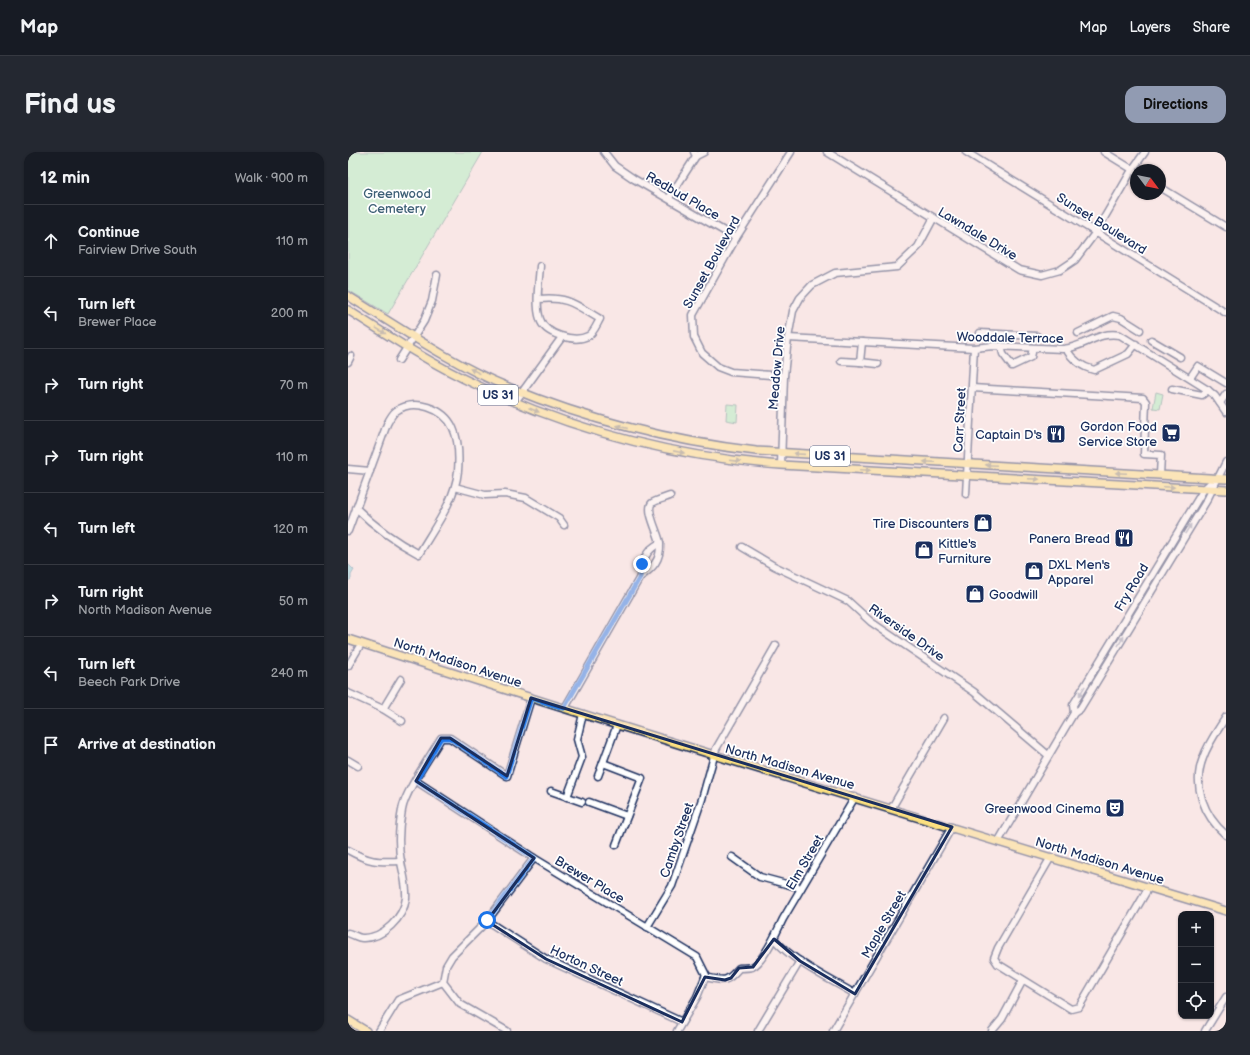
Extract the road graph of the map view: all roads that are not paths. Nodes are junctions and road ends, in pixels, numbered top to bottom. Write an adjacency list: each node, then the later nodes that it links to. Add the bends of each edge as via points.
1 (604, 152): 13 (street, Redbud Place, via 615,166)
2 (704, 152): 8 (street)
3 (790, 152): 17 (street, Sunset Boulevard)
4 (827, 152): 14 (street, Lawndale Drive)
5 (966, 152): 16 (street, Sunset Boulevard)
6 (1104, 152): 10 (street)
7 (1145, 152): 9 (street, Lawndale Drive)
8 (695, 154): 13 (street)
9 (1138, 164)
10 (1130, 168)
11 (1130, 177): 16 (street, Lawndale Drive)
12 (1166, 191): 15 (street)
13 (669, 198): 17 (street, Redbud Place)
14 (933, 219): 16 (street, Lawndale Drive, via 1018,270 1042,275 1060,270 1075,260); 30 (street, Meadow Drive, via 918,247 897,267 835,273 812,285 800,298 793,311)
15 (1226, 227)
16 (1096, 232): 23 (street, Sunset Boulevard)
17 (736, 238): 47 (street, Sunset Boulevard, via 693,315 694,337 702,353 718,367 731,372)
18 (540, 266): 21 (street)
19 (437, 275): 27 (street, via 426,317)
20 (348, 296): 27 (main road, US 31)
21 (539, 299): 29 (street, via 538,312 542,325); 29 (street, via 567,300 600,319 587,336)
22 (348, 310): 35 (main road, US 31, one-way to 35)
23 (1226, 313)
24 (980, 332): 26 (street)
25 (1078, 333): 31 (street, via 1113,316 1138,329)
26 (1003, 334): 28 (street); 36 (street)
27 (414, 336): 35 (street); 53 (main road, US 31, one-way to 27, via 468,367)
28 (1037, 336)
29 (562, 337): 53 (street)
30 (788, 338): 33 (street, Wooddale Terrace); 47 (street, Meadow Drive)
31 (1128, 339): 34 (street, Wooddale Terrace); 40 (street, Wooddale Terrace, via 1110,333 1100,335 1075,348)
32 (1151, 340): 39 (street)
33 (862, 342): 37 (street, Wooddale Terrace); 45 (street)
34 (1136, 344): 40 (street, via 1128,354 1094,370 1088,369 1071,357); 42 (street, Wooddale Terrace)
35 (407, 346): 43 (street); 55 (main road, US 31, via 478,386)
36 (1002, 346): 37 (street, Wooddale Terrace); 38 (street, Wooddale Terrace); 38 (street, via 1003,354 1012,366 1031,357)
37 (974, 348): 50 (street, Carr Street)
38 (1033, 348): 40 (street, Wooddale Terrace)
39 (1166, 348): 41 (street); 42 (street)
40 (1066, 349)
41 (1180, 357)
42 (1159, 358): 48 (street, Wooddale Terrace)
43 (399, 360)
44 (841, 361): 45 (street)
45 (860, 362): 46 (street)
46 (878, 364)
47 (784, 376): 58 (street, Meadow Drive)
48 (1190, 378): 49 (street, via 1198,366); 52 (street, Wooddale Terrace)
49 (1226, 382)
50 (972, 388): 60 (street, Carr Street); 64 (street, via 1143,398 1146,402 1144,454 1161,455)
51 (1172, 390): 52 (street, via 1202,395)
52 (1208, 390): 56 (street, Wooddale Terrace)
53 (521, 392): 55 (street); 58 (main road, US 31, one-way to 53, via 694,443 660,436 596,419)
54 (1226, 394): 56 (street)
55 (515, 402): 61 (main road, US 31, one-way to 61, via 597,432 662,448)
56 (1220, 403): 57 (street, Wooddale Terrace)
57 (1226, 412)
58 (781, 453): 60 (main road, US 31, one-way to 58); 61 (street, Meadow Drive)
59 (1226, 462): 66 (street, Fry Road)
60 (968, 464): 64 (main road, US 31, one-way to 60); 65 (street, Carr Street)
61 (781, 465): 65 (main road, US 31, one-way to 65)
62 (348, 469): 63 (street)
63 (370, 471): 68 (street, via 387,424 396,411 412,405 431,408 446,418 457,439 458,471); 74 (street)
64 (1160, 475): 66 (main road, US 31)
65 (967, 476): 69 (main road, US 31, one-way to 69); 72 (street, Carr Street)
66 (1216, 478): 67 (main road, US 31); 69 (street, Fry Road); 70 (street, Fry Road)
67 (1226, 479)
68 (455, 487): 74 (street, via 448,505 419,554 376,528); 75 (street, via 485,494 526,498 559,518)
69 (1204, 489): 70 (main road, US 31); 89 (street, Fry Road, one-way to 89, via 1073,705)
70 (1212, 490): 71 (main road, US 31); 89 (street, Fry Road, one-way to 70, via 1080,709)
71 (1226, 490)
72 (966, 494)
73 (670, 496): 77 (street, via 652,503 650,507)
74 (356, 508): 76 (street)
75 (564, 525)
76 (348, 531)
77 (660, 543): 79 (street, via 643,559); 79 (street, via 658,562)
78 (742, 546): 95 (street, Riverside Drive, via 774,566 848,602 871,622 974,692)
79 (640, 577): 87 (street)
80 (348, 639): 81 (main road, North Madison Avenue)
81 (361, 644): 83 (street); 86 (main road, North Madison Avenue)
82 (776, 645): 96 (street, Camby Street, via 716,750)
83 (348, 666)
84 (400, 679): 88 (street)
85 (348, 693): 88 (street)
86 (531, 698): 87 (main road, North Madison Avenue); 101 (street, via 506,776 450,738 441,738)
87 (564, 708): 90 (main road, North Madison Avenue)
88 (383, 709): 93 (street)
89 (1074, 713): 95 (street, Fry Road)
90 (583, 714): 94 (main road, North Madison Avenue); 103 (street, via 577,739 582,757)
91 (1226, 717): 110 (street, via 1203,758 1199,779 1204,806)
92 (944, 718): 107 (street)
93 (402, 721)
94 (617, 725): 96 (main road, North Madison Avenue); 98 (street)
95 (1048, 755): 111 (street, Fry Road)
96 (715, 756): 104 (main road, North Madison Avenue); 122 (street, Camby Street, via 672,886)
97 (348, 760): 99 (street)
98 (603, 763): 100 (street); 108 (street, via 642,778)
99 (358, 766)
100 (598, 776)
101 (416, 781): 116 (street, Brewer Place); 117 (street, via 405,797 402,810)
102 (552, 791): 103 (street)
103 (567, 797): 105 (street)
104 (854, 798): 107 (main road, North Madison Avenue); 119 (street, Elm Street)
105 (582, 802)
106 (589, 802): 108 (street)
107 (891, 809): 109 (main road, North Madison Avenue)
108 (627, 816): 112 (street)
109 (952, 827): 111 (main road, North Madison Avenue); 129 (street, Maple Street)
110 (1226, 835)
111 (998, 842): 114 (main road, North Madison Avenue)
112 (616, 845)
113 (348, 850): 117 (street, via 366,860)
114 (1051, 856): 118 (main road, North Madison Avenue); 127 (street, via 994,958 998,964)
115 (732, 857): 119 (street, via 760,877)
116 (534, 858): 121 (street); 122 (street, Brewer Place)
117 (401, 861): 123 (street, via 406,881 406,899 399,916 389,929 374,936 362,938)
118 (1149, 887): 120 (main road, North Madison Avenue); 127 (street, via 1075,1009)
119 (801, 888): 124 (street, Elm Street)
120 (1226, 911)
121 (487, 920): 128 (street, via 452,956 446,966); 134 (street, Horton Street, via 546,959)
122 (647, 927): 126 (street, Brewer Place, via 697,957)
123 (348, 933)
124 (774, 939): 125 (street, via 781,948); 126 (street, Elm Street, via 753,967 739,968 731,978 725,980)
125 (800, 961): 129 (street); 139 (street)
126 (706, 976): 134 (street)
127 (1023, 980): 141 (street, via 1002,1020)
128 (443, 982): 136 (street, via 398,1000); 137 (street, via 460,1004)
129 (855, 994): 140 (street, Maple Street)
130 (1226, 997): 131 (street)
131 (1219, 1008): 132 (street); 142 (street)
132 (1226, 1012)
133 (348, 1020): 135 (main road)
134 (682, 1022): 138 (street)
135 (366, 1031)
136 (379, 1031)
137 (507, 1031)
138 (677, 1031)
139 (758, 1031)
140 (833, 1031)
141 (992, 1031)
142 (1205, 1031)

